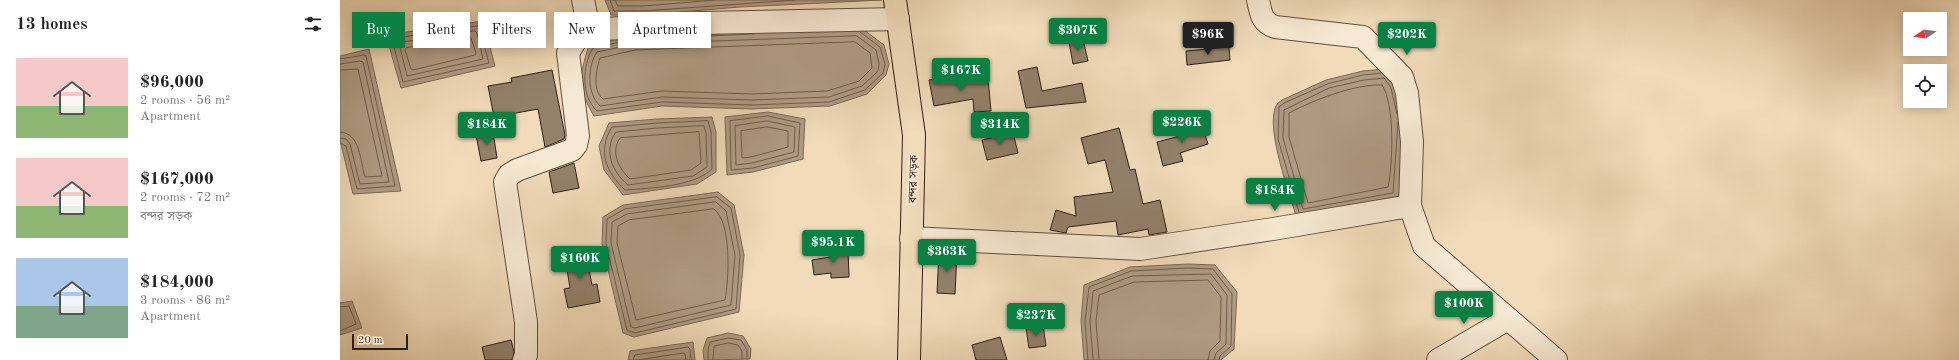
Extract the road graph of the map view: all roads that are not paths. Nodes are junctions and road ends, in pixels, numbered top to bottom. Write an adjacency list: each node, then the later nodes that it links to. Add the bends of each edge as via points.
1 (583, 0): 4 (street)
2 (1258, 0): 7 (street, via 1262,18 1267,24 1363,37 1402,77 1408,93 1412,142)
3 (896, 9): 5 (street); 8 (highway, বন্দর সড়ক, via 914,135)
4 (585, 12)
5 (610, 29)
6 (571, 48): 10 (street, via 568,53 578,136 576,145 572,150 517,170 509,175 506,182 526,322)
7 (1410, 206): 8 (street, via 1140,249); 9 (street, via 1424,246)
8 (911, 238): 11 (highway, বন্দর সড়ক)
9 (1508, 319): 12 (street); 13 (street)
10 (524, 360)
11 (910, 360)
12 (1438, 360)
13 (1556, 360)

